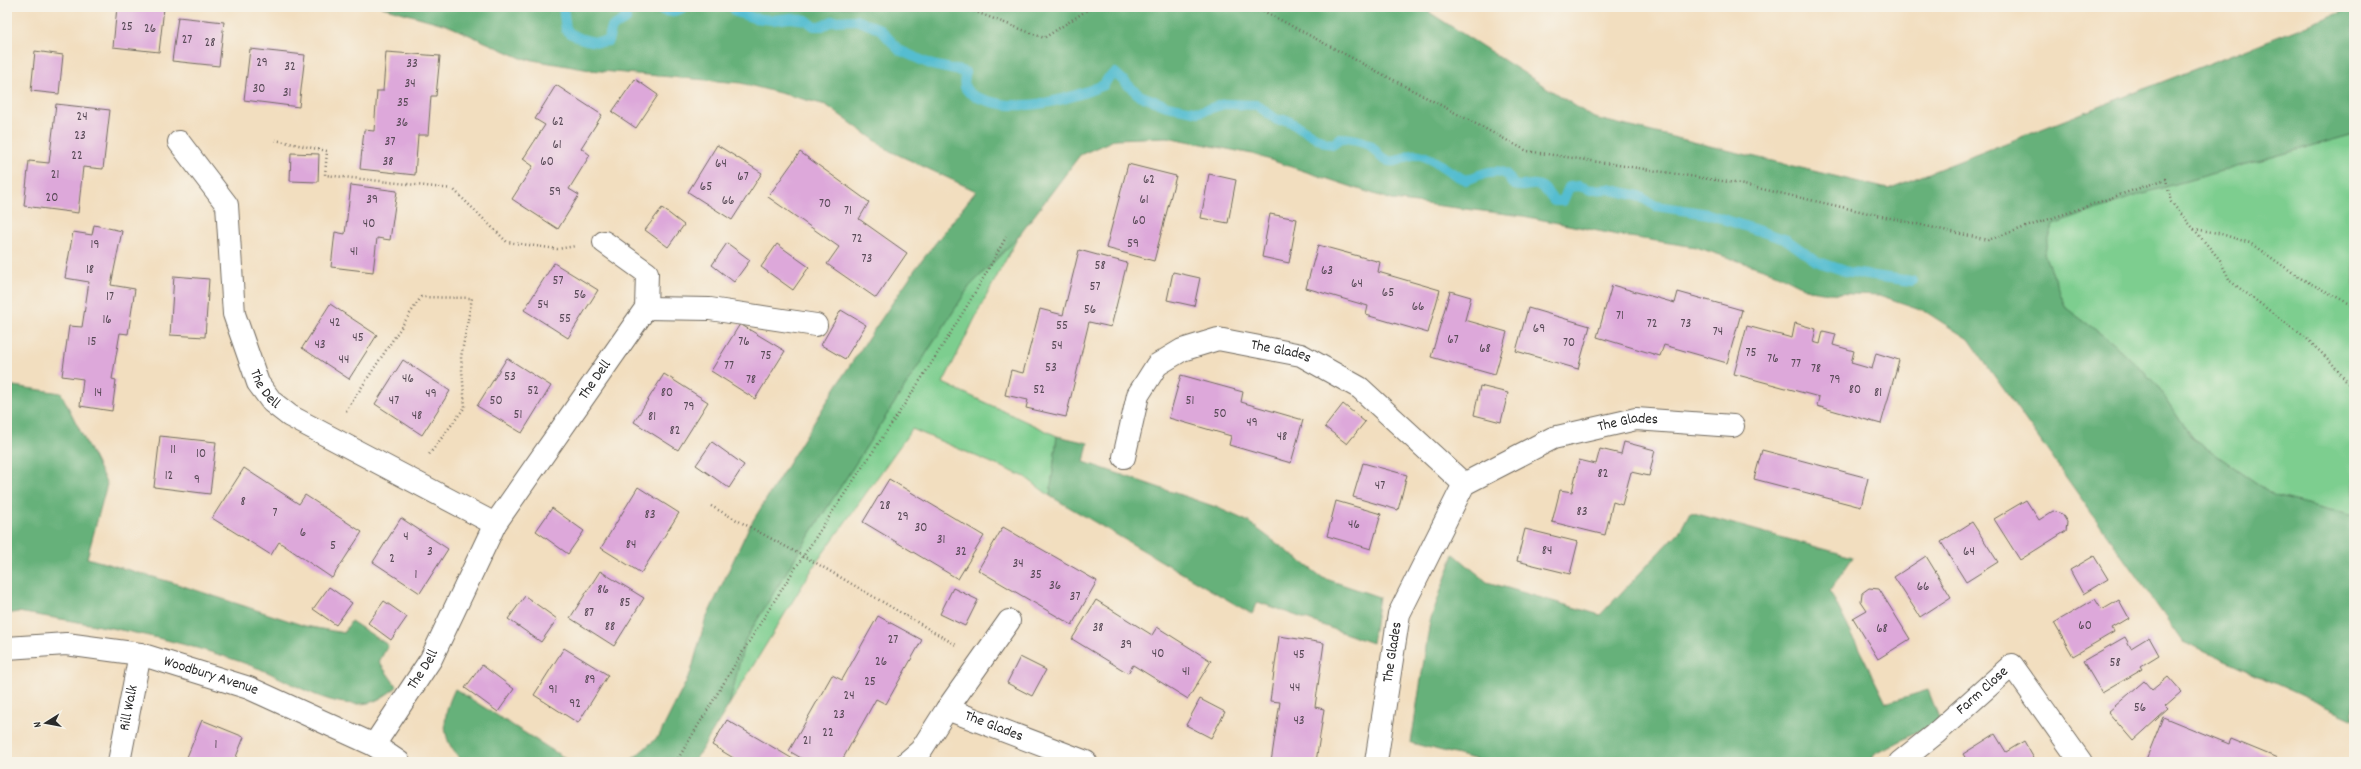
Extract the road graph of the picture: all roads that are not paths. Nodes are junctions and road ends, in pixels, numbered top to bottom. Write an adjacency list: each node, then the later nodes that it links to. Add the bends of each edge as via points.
1 (179, 142): 8 (street, The Dell, via 226,205 234,314 258,383 272,402 290,416)
2 (604, 242): 3 (street, via 647,273)
3 (646, 308): 4 (street, via 710,309); 8 (street, The Dell)
4 (816, 325)
5 (1733, 426): 7 (street, The Glades, via 1636,419 1553,438)
6 (1124, 457): 7 (street, The Glades, via 1138,395 1157,365 1182,350 1218,339 1302,355 1360,388)
7 (1464, 484): 18 (street, The Glades, via 1399,614)
8 (495, 524): 13 (street, The Dell, via 431,659)
9 (1009, 621): 12 (street, The Glades)
10 (7, 648): 11 (street, Woodbury Avenue, via 66,644)
11 (140, 654): 13 (street, Woodbury Avenue, via 249,688); 15 (street, Rill Walk)
12 (947, 709): 14 (street, The Glades); 17 (street, The Glades)
13 (374, 745): 16 (street, Woodbury Avenue)
14 (914, 756)
15 (119, 762)
16 (399, 762)
17 (1086, 762)
18 (1376, 762)
19 (1900, 762): 20 (street, Farm Close, via 2012,665)
20 (2081, 762)

